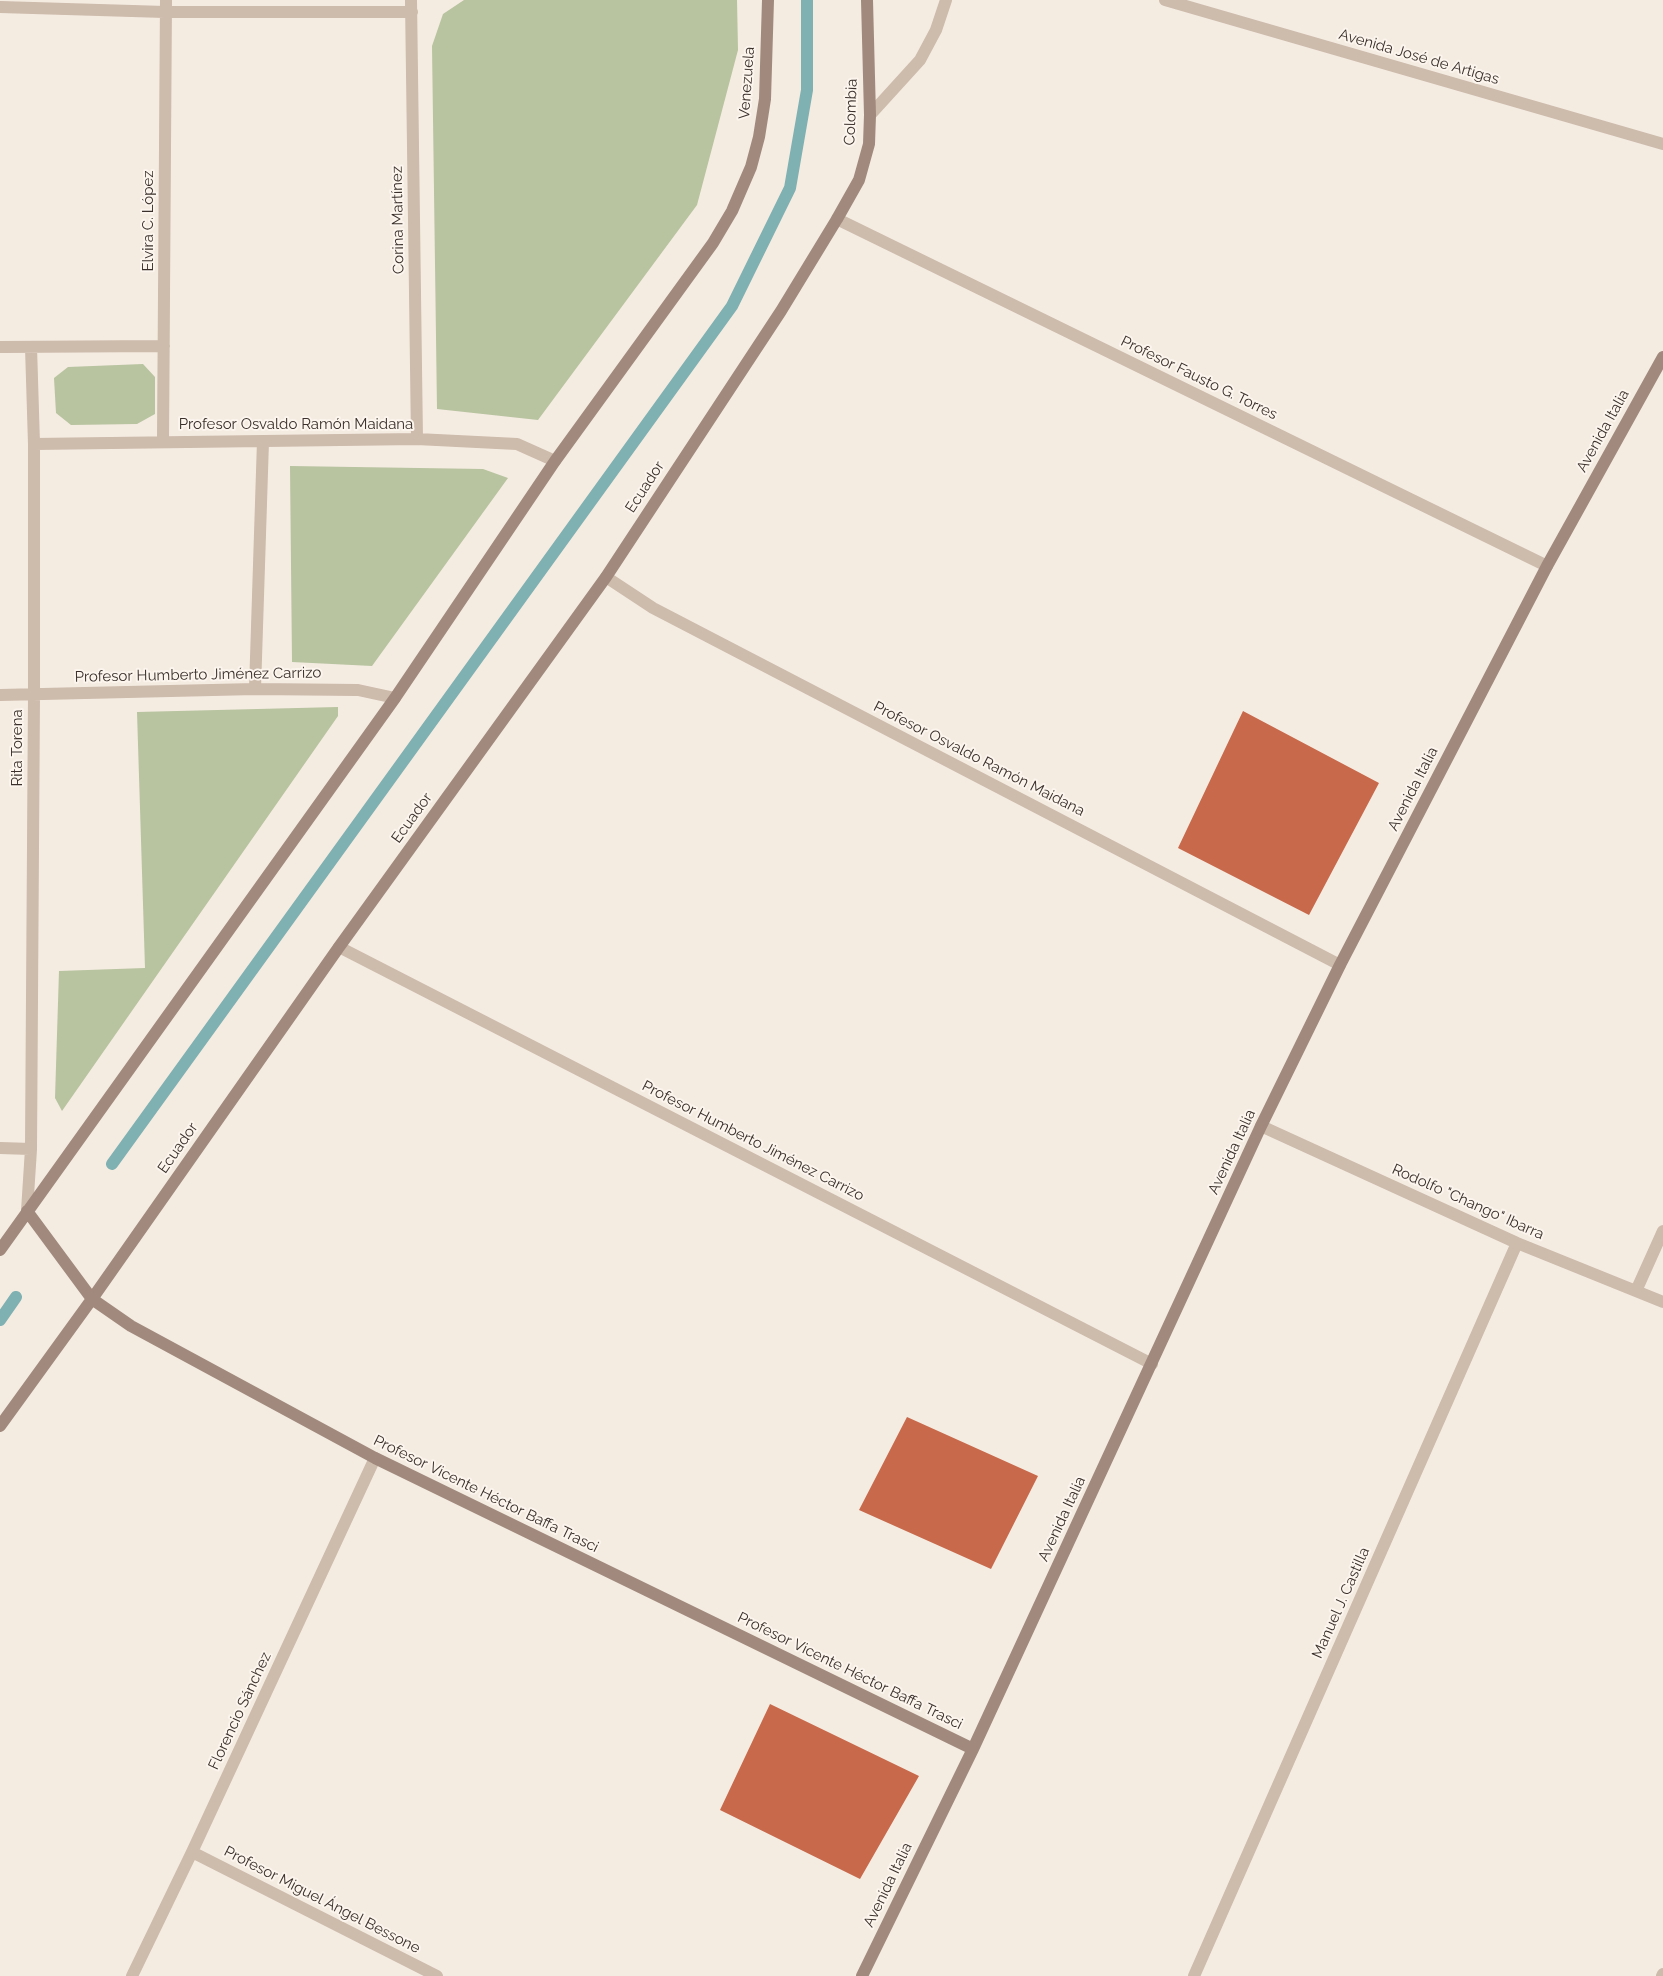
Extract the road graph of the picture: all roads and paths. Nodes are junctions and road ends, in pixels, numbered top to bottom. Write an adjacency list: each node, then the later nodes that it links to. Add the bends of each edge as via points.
1 (768, 0): 20 (main road, Venezuela, via 765,99 751,167 732,211 713,243)
2 (866, 0): 9 (main road, Colombia)
3 (946, 0): 9 (street, via 936,30 920,60)
4 (1166, 0): 10 (street, Avenida José de Artigas)
5 (30, 4): 6 (street); 8 (street)
6 (166, 6): 7 (street); 13 (street, Elvira C. López)
7 (412, 6): 16 (street, Corina Martínez)
8 (0, 7)
9 (870, 115): 11 (main road, Colombia, via 868,144 859,180)
10 (1663, 144)
11 (837, 219): 21 (street, Profesor Fausto G. Torres); 22 (main road, Ecuador, via 775,320)
12 (0, 346): 14 (street)
13 (164, 346): 14 (street); 18 (street, Elvira C. López)
14 (31, 347): 19 (street, Rita Torena)
15 (1663, 357): 21 (main road, Avenida Italia)
16 (417, 440): 17 (street, Profesor Osvaldo Ramón Maidana); 20 (street, Profesor Osvaldo Ramón Maidana, via 517,444)
17 (263, 441): 18 (street, Profesor Osvaldo Ramón Maidana); 23 (street)
18 (163, 442): 19 (street, Profesor Osvaldo Ramón Maidana)
19 (34, 444): 25 (street, Rita Torena)
20 (555, 461): 26 (main road)
21 (1547, 566): 28 (main road, Avenida Italia)
22 (606, 577): 27 (main road, Ecuador); 28 (street, Profesor Osvaldo Ramón Maidana, via 653,608)
23 (255, 689): 25 (street, Profesor Humberto Jiménez Carrizo); 26 (street, Profesor Humberto Jiménez Carrizo, via 358,690)
24 (0, 695): 25 (street, Profesor Humberto Jiménez Carrizo)
25 (34, 695): 31 (street, Rita Torena)
26 (395, 698): 32 (main road)
27 (339, 947): 37 (main road, Ecuador); 39 (street, Profesor Humberto Jiménez Carrizo)
28 (1340, 965): 29 (main road, Avenida Italia)
29 (1261, 1126): 34 (street, Rodolfo "Chango" Ibarra); 39 (main road, Avenida Italia)
30 (0, 1148): 31 (street)
31 (31, 1149): 32 (street, Rita Torena)
32 (27, 1211): 35 (main road); 37 (main road, Profesor Vicente Héctor Baffa Trasci)
33 (1663, 1231): 36 (street)
34 (1517, 1243): 36 (street, Rodolfo "Chango" Ibarra); 47 (street, Manuel J. Castilla)
35 (0, 1250)
36 (1636, 1291): 38 (street, Rodolfo "Chango" Ibarra)
37 (92, 1299): 40 (main road, Ecuador); 41 (main road, Profesor Vicente Héctor Baffa Trasci, via 131,1326)
38 (1663, 1302)
39 (1152, 1364): 42 (main road, Avenida Italia)
40 (0, 1426)
41 (375, 1458): 42 (main road, Profesor Vicente Héctor Baffa Trasci); 43 (street, Florencio Sánchez)
42 (973, 1749): 46 (main road, Avenida Italia)
43 (192, 1852): 44 (street, Florencio Sánchez); 45 (street, Profesor Miguel Ángel Bessone)
44 (132, 1976)
45 (437, 1976)
46 (862, 1976)
47 (1194, 1976)

